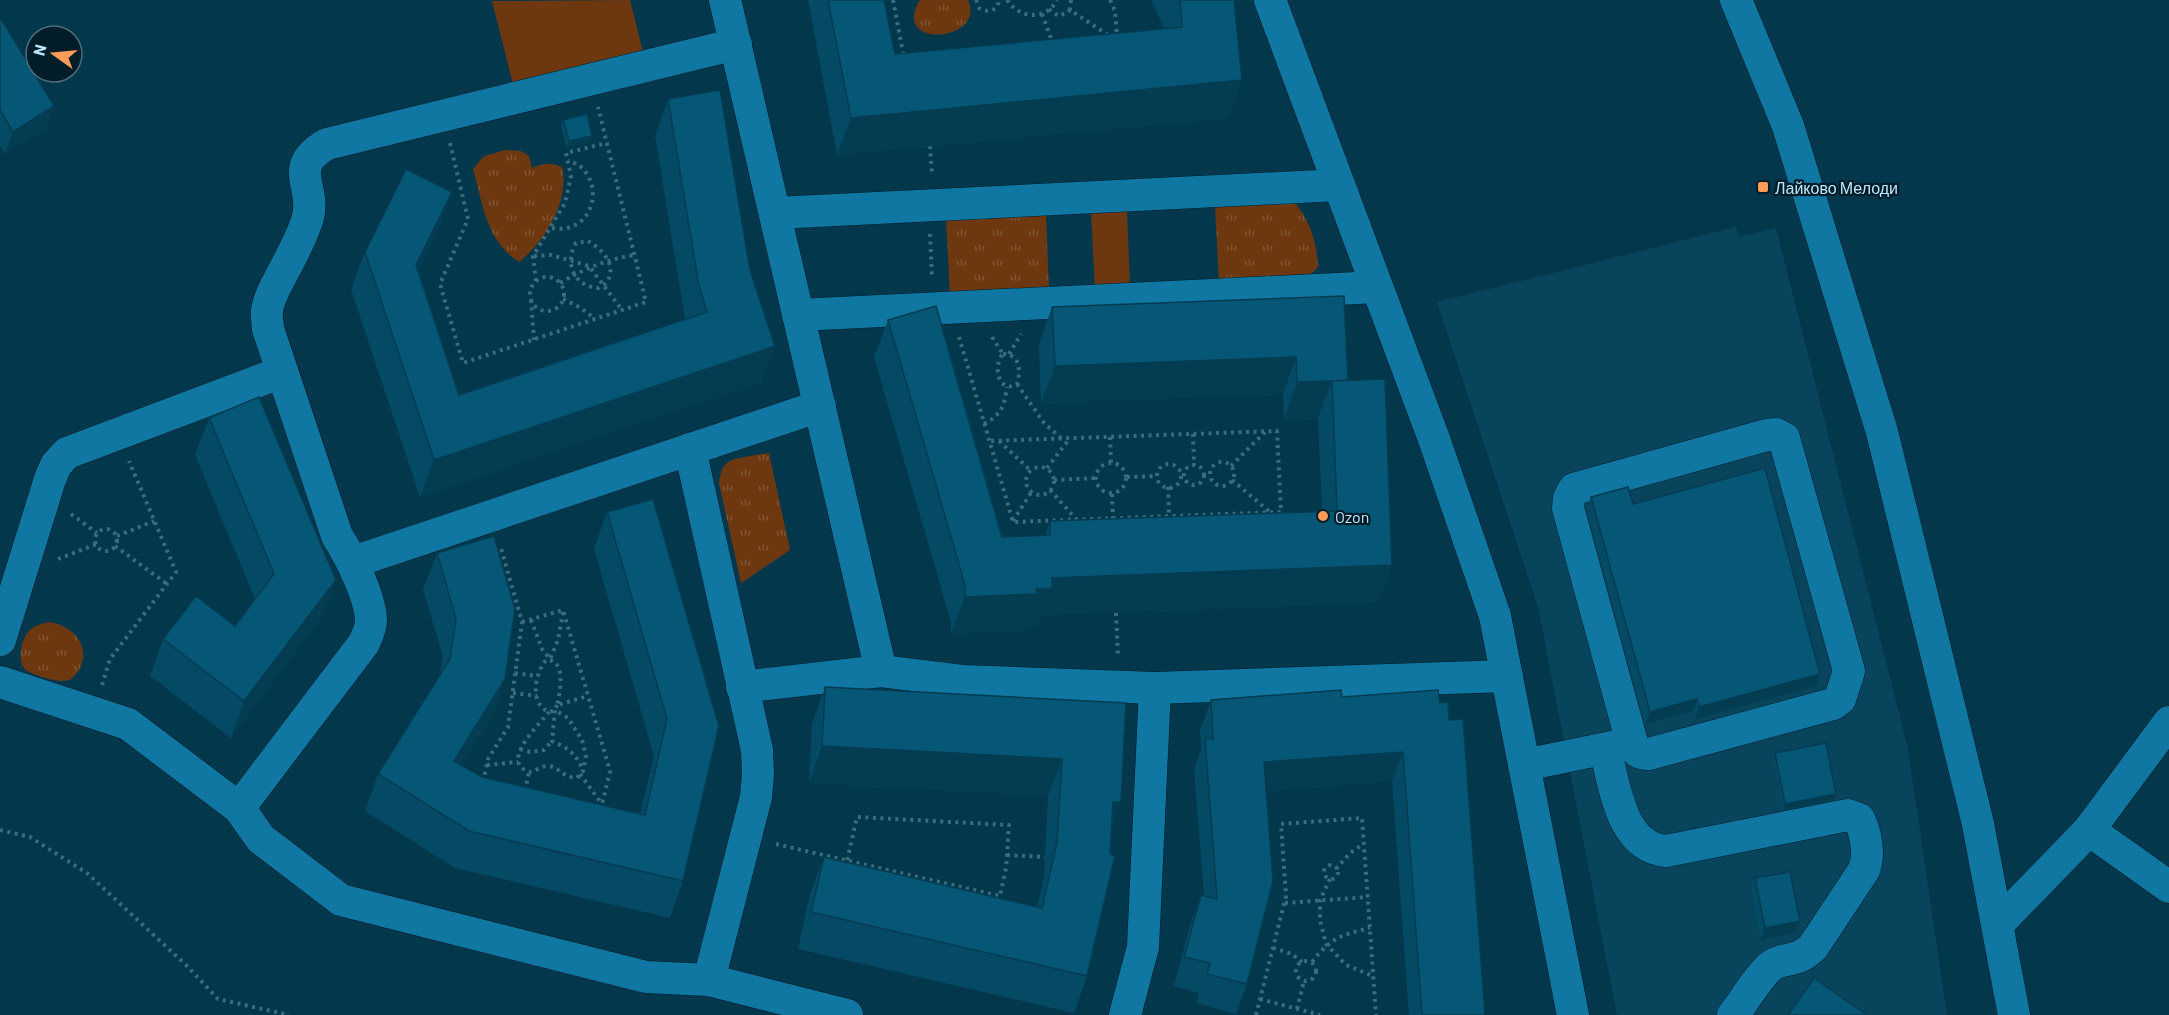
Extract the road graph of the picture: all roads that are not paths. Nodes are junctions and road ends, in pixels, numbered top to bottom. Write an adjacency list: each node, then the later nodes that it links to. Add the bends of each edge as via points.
1 (725, 0): 4 (street)
2 (1270, 0): 5 (street)
3 (1736, 0): 25 (street, via 1788,126 1882,432 1975,812)
4 (736, 44): 6 (street); 9 (street, via 327,144 315,151 306,165 304,183 309,213 304,230 267,310 268,329)
5 (1339, 185): 6 (street); 7 (street)
6 (774, 213): 8 (street)
7 (1377, 287): 8 (street); 15 (street, via 1495,616)
8 (798, 315): 10 (street)
9 (282, 372): 12 (street, via 337,536); 13 (street, via 67,453 56,465 45,495)
10 (819, 406): 11 (street); 14 (street)
11 (690, 449): 12 (street); 17 (street)
12 (353, 562): 22 (street, via 371,621 364,643)
13 (0, 640)
14 (881, 671): 17 (street); 18 (street, via 962,681)
15 (1507, 676): 18 (street); 21 (street)
16 (0, 682): 22 (street, via 128,724)
17 (742, 687): 26 (street, via 757,750 756,797)
18 (1155, 688): 28 (street, via 1143,947)
19 (2169, 722): 23 (street)
20 (1619, 746): 20 (street, via 1569,498 1582,485 1767,435 1784,438 1849,671 1840,699 1649,754); 21 (street); 30 (street, via 1626,823 1644,845 1655,850 1848,815 1859,819 1867,852 1864,870 1813,947 1805,955 1772,966)
21 (1524, 765): 29 (street)
22 (239, 808): 26 (street, via 261,840 341,900 646,977)
23 (2089, 830): 24 (street); 25 (street)
24 (2169, 887)
25 (1998, 924): 31 (street)
26 (709, 980): 27 (street)
27 (847, 1015)
28 (1125, 1015)
29 (1573, 1015)
30 (1733, 1015)
31 (2014, 1015)

